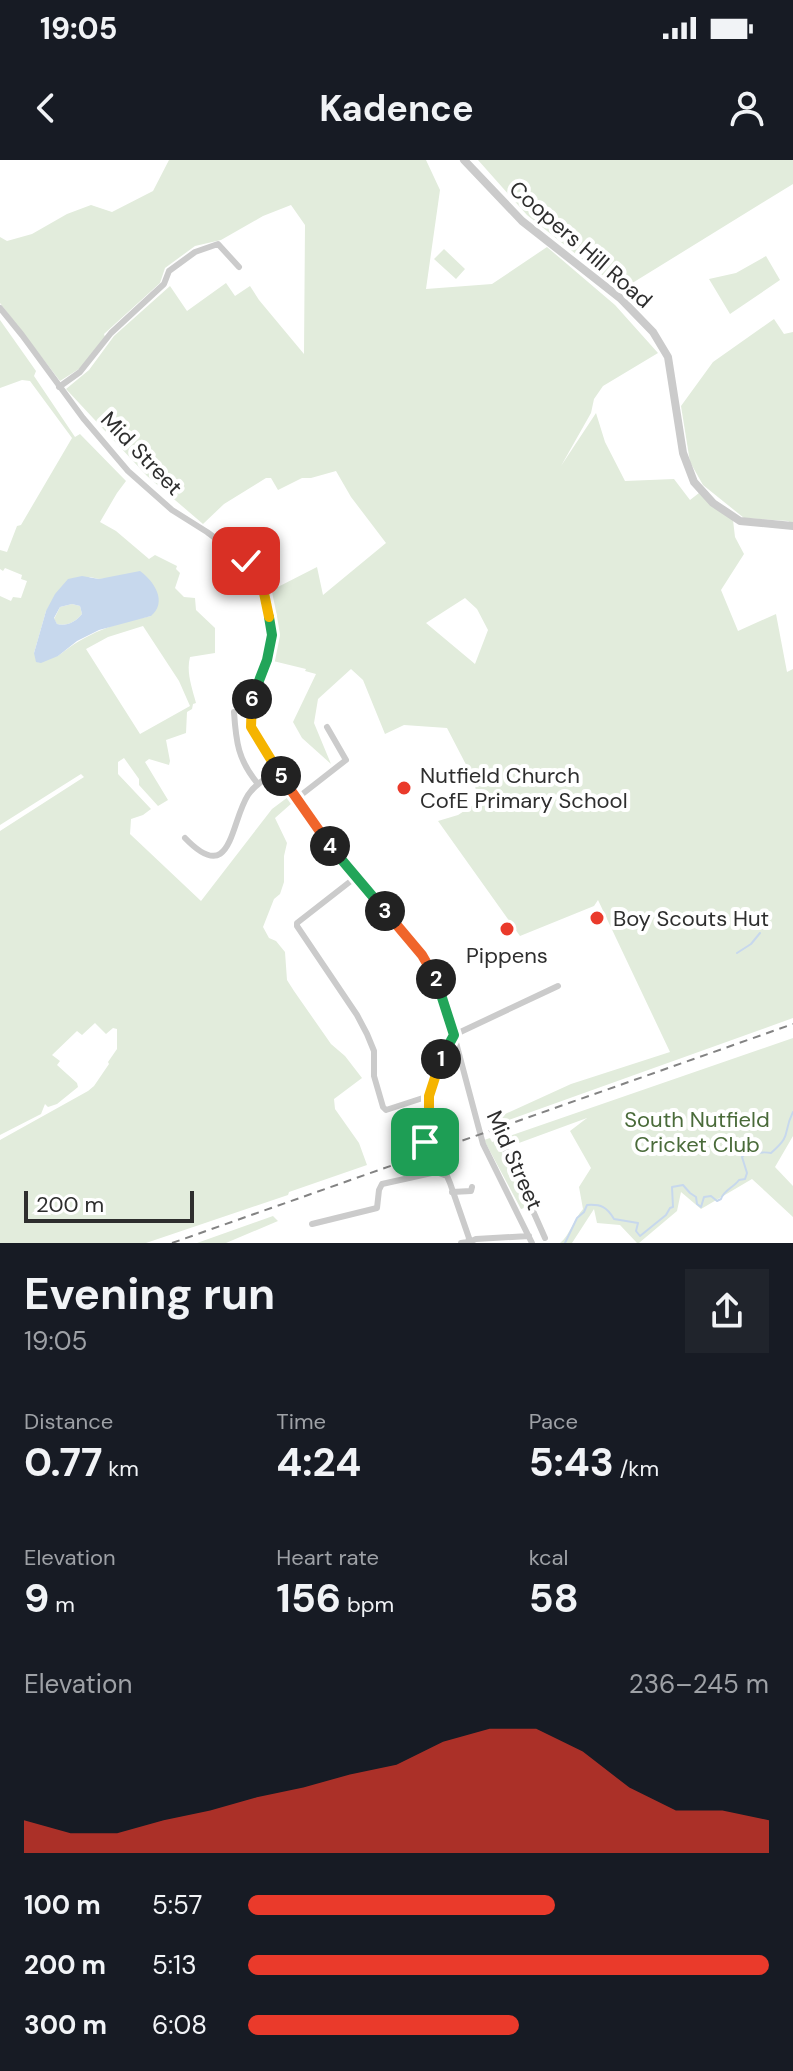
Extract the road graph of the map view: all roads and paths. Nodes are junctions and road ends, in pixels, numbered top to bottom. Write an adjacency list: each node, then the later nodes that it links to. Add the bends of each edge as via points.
1 (464, 160): 5 (street, Coopers Hill Road, via 522,221 620,298 653,332 668,357 683,453 694,482 740,521)
2 (239, 267): 4 (street, via 218,244 195,252 169,271 164,284)
3 (0, 308): 4 (street, Mid Street)
4 (59, 387): 8 (street, Mid Street, via 128,471 172,510 250,564 264,593 272,635 251,703 251,727)
5 (793, 526)
6 (234, 712): 9 (street, via 239,754)
7 (327, 727): 10 (street, via 346,760)
8 (277, 771): 9 (street); 10 (street, Mid Street)
9 (258, 784): 11 (street, via 244,802 224,851 203,855)
10 (296, 799): 12 (street, Mid Street)
11 (185, 838)
12 (356, 877): 14 (street, Mid Street, via 422,955); 15 (street, via 297,926 367,1034 383,1107)
13 (558, 986): 14 (street)
14 (454, 1035): 15 (street); 21 (street, Mid Street, via 483,1144)
15 (429, 1096): 16 (street)
16 (425, 1142)
17 (506, 1150): 20 (street)
18 (472, 1187): 19 (street)
19 (452, 1192): 22 (street, via 441,1173 398,1180 379,1187 377,1208); 25 (street, via 469,1238)
20 (533, 1211): 21 (street); 23 (street)
21 (519, 1214): 24 (street, Mid Street)
22 (312, 1224)
23 (545, 1238)
24 (531, 1240): 25 (street)
25 (466, 1243)

